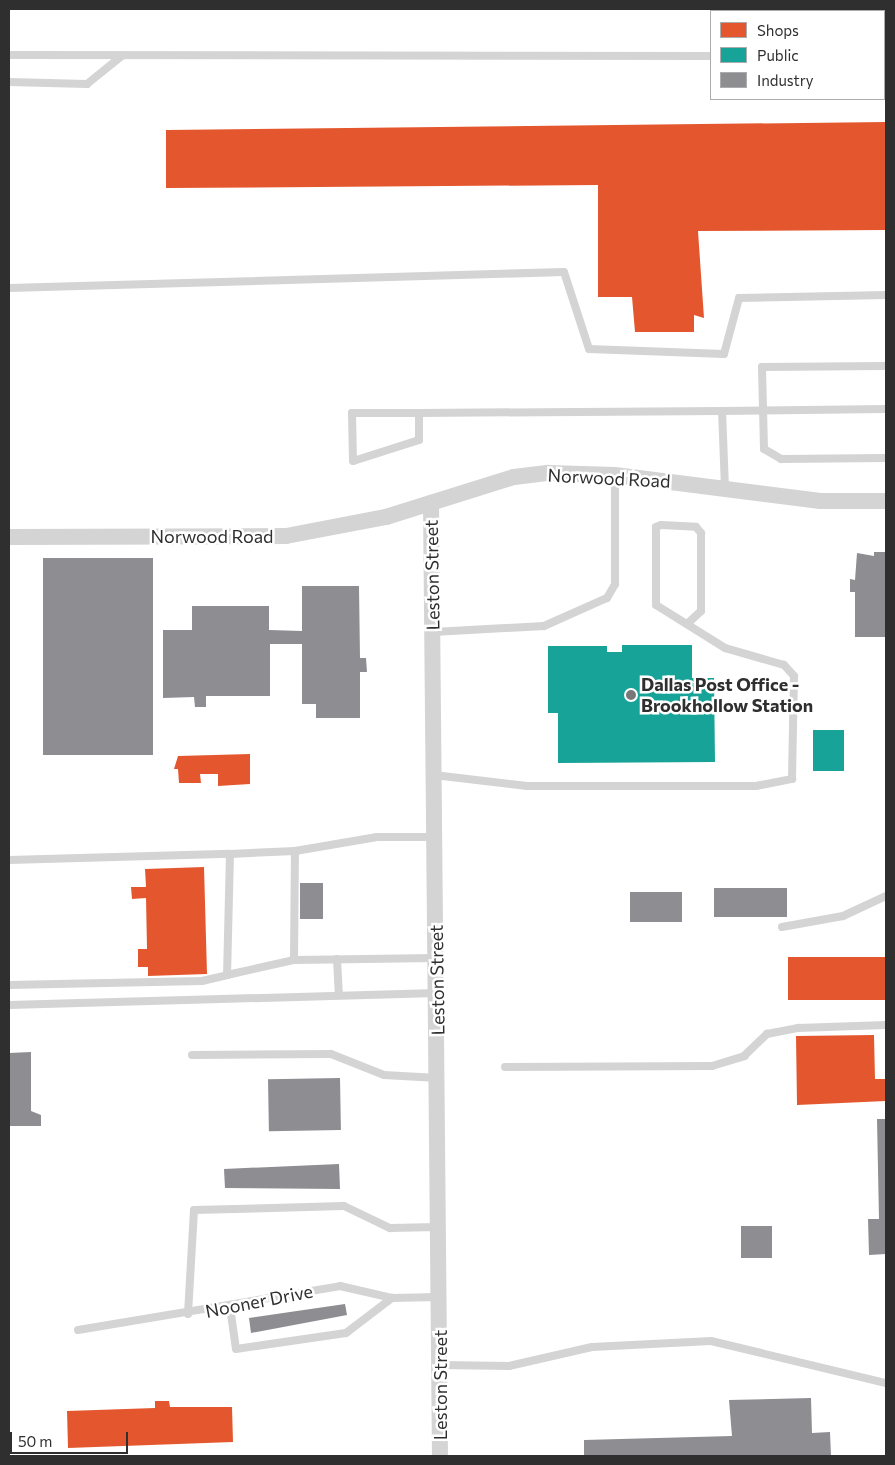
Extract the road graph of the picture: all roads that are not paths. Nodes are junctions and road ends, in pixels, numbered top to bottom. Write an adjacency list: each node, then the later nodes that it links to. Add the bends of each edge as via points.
1 (9, 55): 2 (lane)
2 (123, 55): 3 (lane); 4 (lane, via 87,84)
3 (710, 56)
4 (9, 82)
5 (9, 288): 6 (lane, via 564,272 589,349 724,354 738,298)
6 (886, 295)
7 (886, 366): 10 (lane, via 762,367)
8 (886, 409): 10 (lane)
9 (722, 410): 10 (lane); 11 (lane); 14 (lane)
10 (762, 410): 12 (lane, via 764,449 781,459)
11 (419, 412): 11 (lane, via 352,413 353,461 419,440)
12 (886, 458)
13 (615, 475): 14 (street, Norwood Road); 16 (street, Norwood Road, via 514,477); 19 (lane, via 614,584 607,598 544,626)
14 (725, 488): 15 (street, Norwood Road, via 820,501)
15 (886, 501)
16 (431, 503): 17 (street, Norwood Road, via 340,528 286,536); 19 (street, Leston Street)
17 (9, 537)
18 (687, 624): 18 (lane, via 656,605 656,528 661,525 696,526 701,533 701,611); 20 (lane, via 725,648 784,665 794,676 792,779 756,786 537,786)
19 (432, 632): 20 (street, Leston Street)
20 (434, 775): 21 (street, Leston Street)
21 (435, 837): 22 (lane, via 377,837); 27 (street, Leston Street)
22 (295, 851): 23 (lane); 29 (lane)
23 (230, 854): 24 (lane); 30 (lane)
24 (9, 860)
25 (886, 896): 26 (lane, via 843,916)
26 (782, 927)
27 (436, 958): 28 (lane); 32 (street, Leston Street)
28 (337, 959): 29 (lane); 33 (lane)
29 (294, 960): 30 (lane)
30 (227, 975): 31 (lane, via 202,981)
31 (9, 985)
32 (437, 992): 33 (lane); 38 (street, Leston Street)
33 (339, 995): 34 (lane)
34 (9, 1005)
35 (886, 1025): 37 (lane, via 798,1028 767,1034 744,1056 712,1066)
36 (192, 1055): 38 (lane, via 331,1054 384,1075)
37 (505, 1067)
38 (438, 1078): 39 (street, Leston Street)
39 (440, 1227): 40 (street, Leston Street); 43 (lane, via 390,1228 344,1206 194,1210)
40 (440, 1297): 41 (lane, Nooner Drive); 45 (street, Leston Street)
41 (392, 1298): 42 (lane, Nooner Drive, via 340,1286); 42 (lane, via 346,1334 236,1349)
42 (230, 1306): 43 (lane, Nooner Drive)
43 (188, 1314): 44 (lane, Nooner Drive)
44 (78, 1330)
45 (440, 1366): 46 (lane, via 508,1366 592,1346 711,1341); 47 (street, Leston Street)
46 (886, 1384)
47 (440, 1456)

